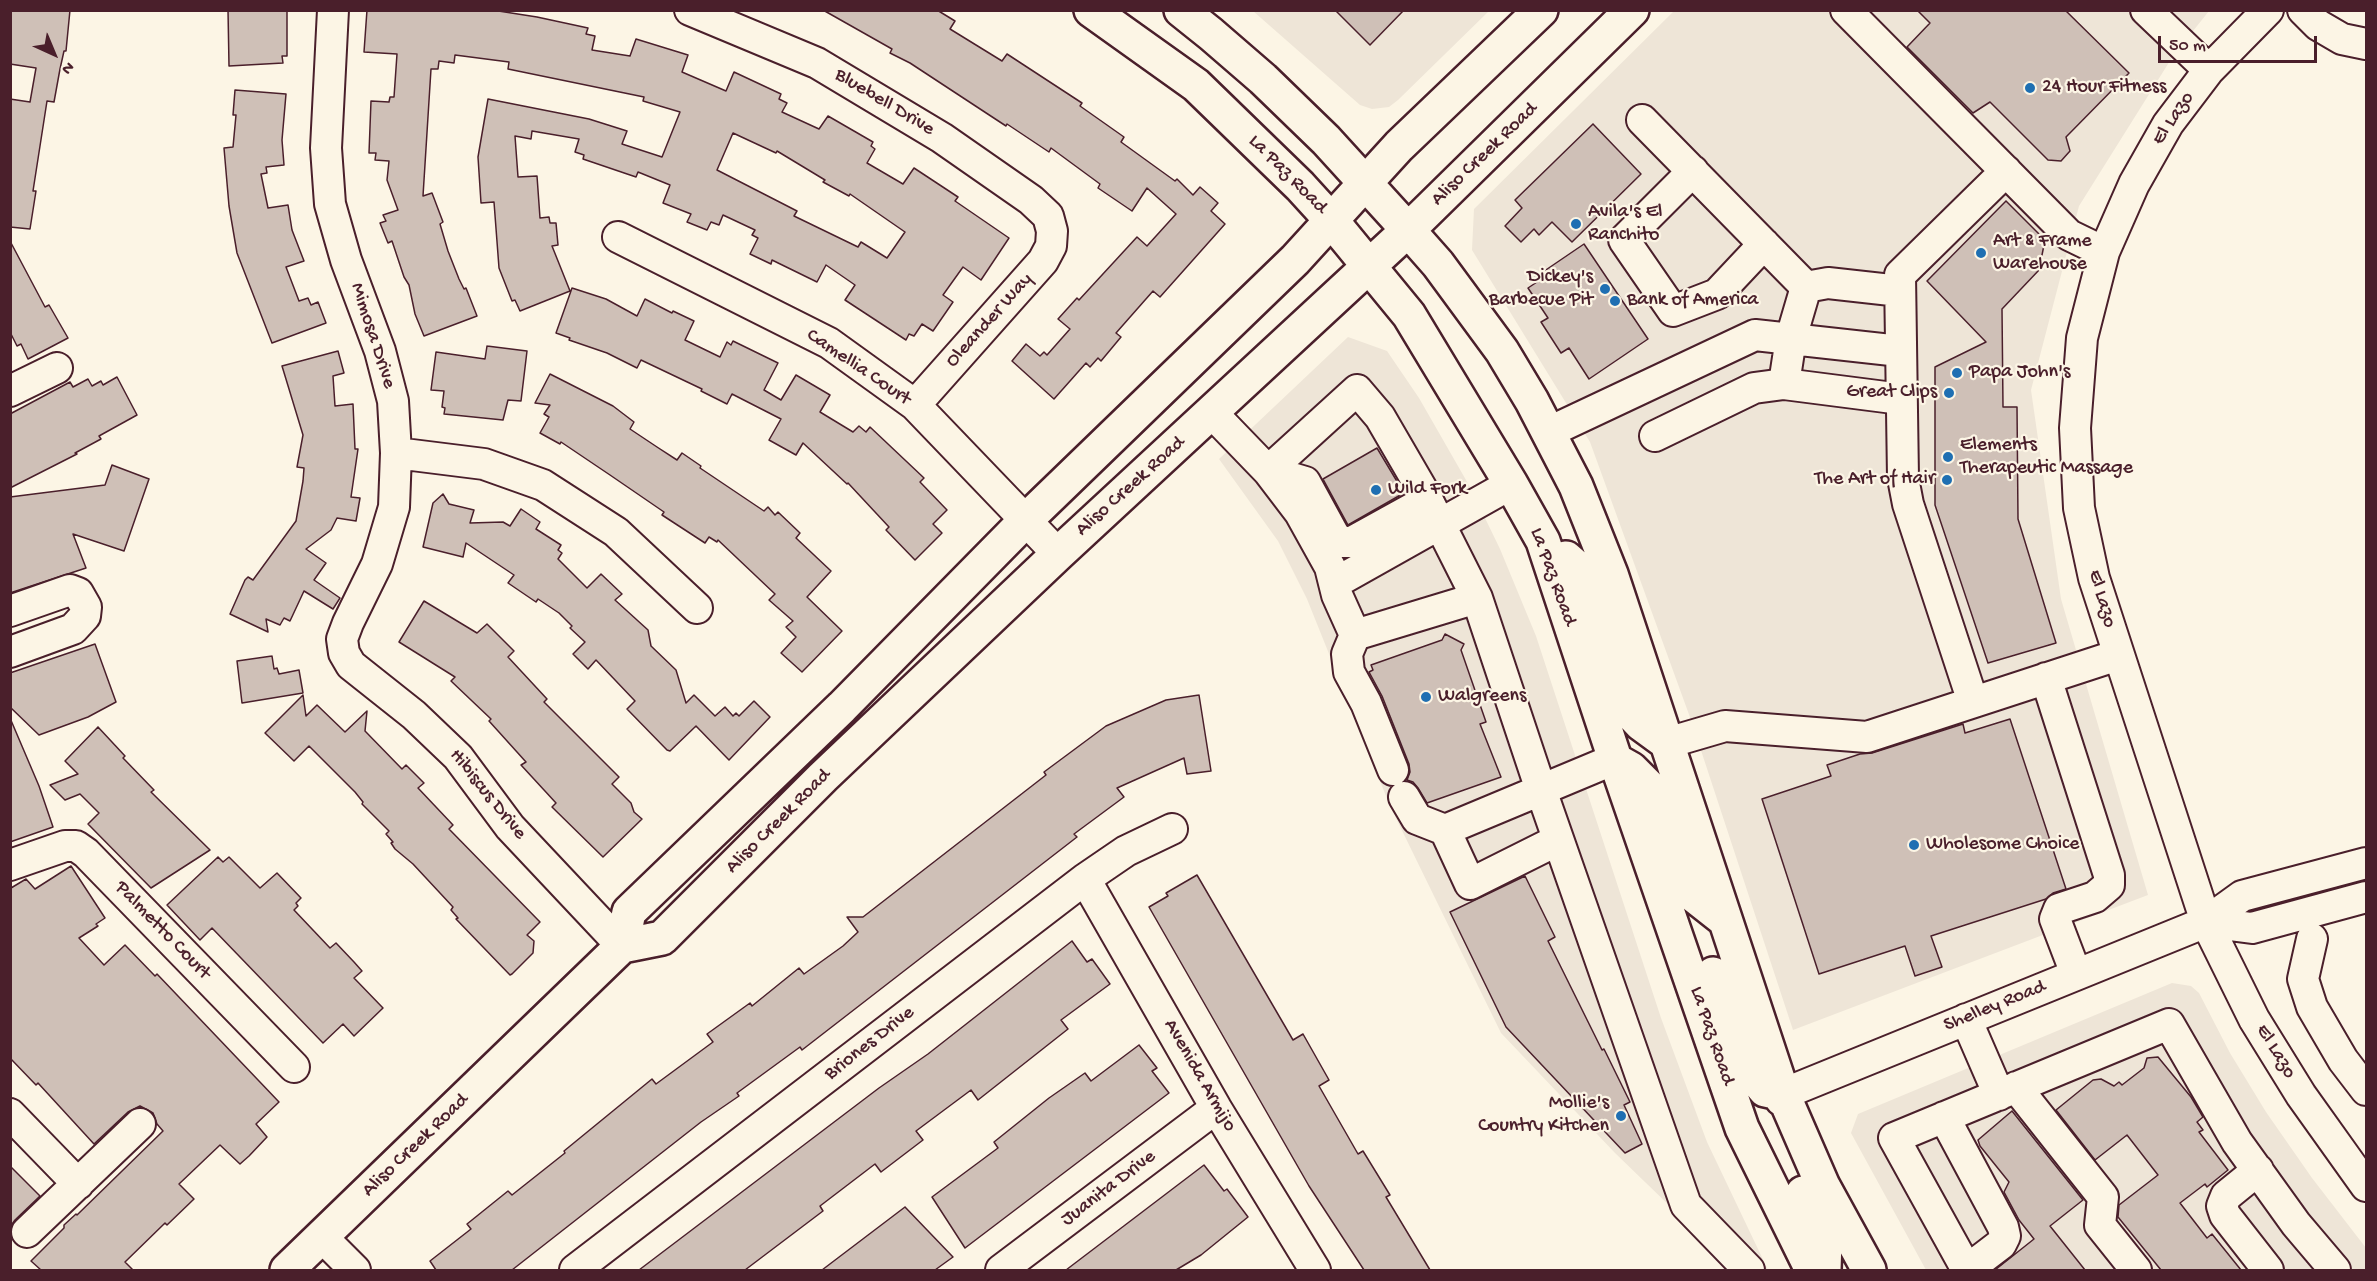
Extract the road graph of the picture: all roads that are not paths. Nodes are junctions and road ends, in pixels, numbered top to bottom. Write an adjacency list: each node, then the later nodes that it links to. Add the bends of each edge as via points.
1 (333, 10): 36 (street, Mimosa Drive, via 326,148 330,204 346,260 381,351 393,401)
2 (690, 10): 19 (street, Bluebell Drive, via 817,63 942,138 1031,200 1048,216)
3 (1091, 10): 17 (main road, La Paz Road, via 1196,85)
4 (1181, 10): 16 (main road, via 1263,79)
5 (1541, 10): 16 (main road, Aliso Creek Road, via 1399,146)
6 (1632, 10): 18 (main road, Aliso Creek Road)
7 (1846, 10): 15 (street)
8 (2146, 10): 12 (street)
9 (2268, 10): 12 (street, El Lazo)
10 (2303, 10): 11 (street, via 2318,25 2342,39)
11 (2367, 44)
12 (2209, 70): 22 (street, El Lazo, via 2168,124 2139,174)
13 (1642, 120): 14 (street)
14 (1693, 171): 21 (street); 21 (street, via 1624,240 1673,310 1717,294)
15 (2006, 171): 22 (street, via 2069,235); 25 (street, via 1900,275)
16 (1365, 184): 17 (main road, Aliso Creek Road); 18 (main road)
17 (1332, 220): 23 (main road, La Paz Road); 40 (main road, Aliso Creek Road)
18 (1408, 230): 23 (main road, Aliso Creek Road); 34 (main road, via 1502,351)
19 (1052, 231): 32 (street, Oleander Way, via 1043,261)
20 (618, 237): 32 (street, Camellia Court, via 829,343)
21 (1764, 244): 24 (street)
22 (2104, 252): 50 (street, El Lazo, via 2082,338 2075,428 2079,508 2094,578)
23 (1370, 266): 33 (main road, Aliso Creek Road); 38 (main road, La Paz Road, via 1409,315)
24 (1806, 287): 25 (street, via 1828,283); 26 (street)
25 (1900, 291): 27 (street)
26 (1791, 338): 27 (street); 29 (street); 34 (street, via 1755,335)
27 (1900, 351): 31 (street)
28 (57, 368): 30 (street)
29 (1784, 384): 31 (street); 35 (street, via 1754,388)
30 (10, 391)
31 (1901, 399): 52 (street, via 1903,478 1908,504)
32 (915, 405): 40 (street, Camellia Court)
33 (1212, 413): 37 (street); 42 (main road, Aliso Creek Road)
34 (1549, 432): 53 (main road, via 1576,486 1611,574)
35 (1655, 436)
36 (396, 453): 45 (street, via 484,464 543,485 616,532); 49 (street, Mimosa Drive, via 394,507 377,564 342,639)
37 (1268, 471): 39 (street, via 1305,482 1335,537 1343,542); 39 (street, via 1357,390 1380,417); 43 (street, via 1300,513)
38 (1511, 484): 39 (street); 41 (main road, La Paz Road)
39 (1433, 511): 43 (street); 44 (street)
40 (1026, 520): 42 (street, Camellia Court); 67 (main road, Aliso Creek Road, via 842,707 629,912)
41 (1543, 541): 53 (main road, via 1574,564 1625,707); 54 (main road, La Paz Road)
42 (1058, 554): 67 (main road, Aliso Creek Road, via 662,938)
43 (1335, 583): 47 (street)
44 (1477, 598): 47 (street); 55 (street)
45 (696, 608)
46 (10, 611): 48 (street, via 70,590 78,593 86,607 85,616 73,629)
47 (1355, 635): 57 (street, via 1347,654 1349,672 1366,703 1398,784 1417,819)
48 (10, 652)
49 (344, 653): 67 (street, Hibiscus Drive, via 351,665 414,715 458,757 510,827)
50 (2118, 655): 51 (street); 65 (street, El Lazo)
51 (2046, 678): 52 (street); 68 (street, via 2109,875 2109,885 2095,897 2059,909 2055,919)
52 (1973, 702): 53 (street, via 1867,737 1725,726)
53 (1667, 743): 63 (main road)
54 (1615, 759): 55 (street); 63 (main road, via 1654,792 1692,894); 64 (main road, La Paz Road)
55 (1541, 790): 57 (street); 58 (street)
56 (1172, 829): 61 (street, Briones Drive, via 1126,851)
57 (1445, 830): 58 (street, via 1470,884)
58 (1558, 840): 88 (street, via 1686,1205)
59 (2367, 863): 65 (street, Shelley Road, via 2242,896)
60 (10, 865): 70 (street, Palmetto Court, via 65,846 76,846 86,853)
61 (1085, 879): 74 (street, Avenida Armijo); 85 (street, Briones Drive)
62 (2367, 897): 65 (street, via 2252,928)
63 (1725, 920): 73 (main road)
64 (1672, 922): 73 (main road, via 1704,952 1750,1072 1765,1090); 89 (main road, La Paz Road, via 1742,1128)
65 (2206, 922): 68 (street, Shelley Road); 80 (street, El Lazo, via 2254,1019 2301,1095)
66 (2312, 939): 71 (street, via 2303,979 2312,1007 2343,1060)
67 (622, 946): 82 (main road, Aliso Creek Road)
68 (2076, 974): 69 (street, Shelley Road)
69 (1966, 1019): 72 (street); 73 (street, Shelley Road)
70 (294, 1068)
71 (2367, 1090)
72 (2007, 1091): 76 (street); 78 (street, via 2169,1023 2237,1142); 93 (street, via 2103,1197 2100,1225)
73 (1783, 1094): 90 (main road, via 1778,1139 1825,1240); 91 (main road, via 1822,1186)
74 (1216, 1108): 86 (street, Juanita Drive); 87 (street, Avenida Armijo)
75 (10, 1114): 79 (street)
76 (1944, 1117): 92 (street, via 2005,1236 2001,1244); 92 (street, via 1894,1138)
77 (140, 1124): 79 (street)
78 (2258, 1170): 94 (street, via 2226,1196 2222,1206); 95 (street)
79 (78, 1184): 81 (street)
80 (2367, 1186)
81 (27, 1232)
82 (322, 1237): 83 (main road, Aliso Creek Road); 84 (street)
83 (287, 1270)
84 (355, 1270)
85 (575, 1270)
86 (1001, 1270)
87 (1315, 1270)
88 (1749, 1270)
89 (1812, 1270)
90 (1824, 1270)
91 (1869, 1270)
92 (1967, 1270)
93 (2136, 1270)
94 (2268, 1270)
95 (2335, 1270)

